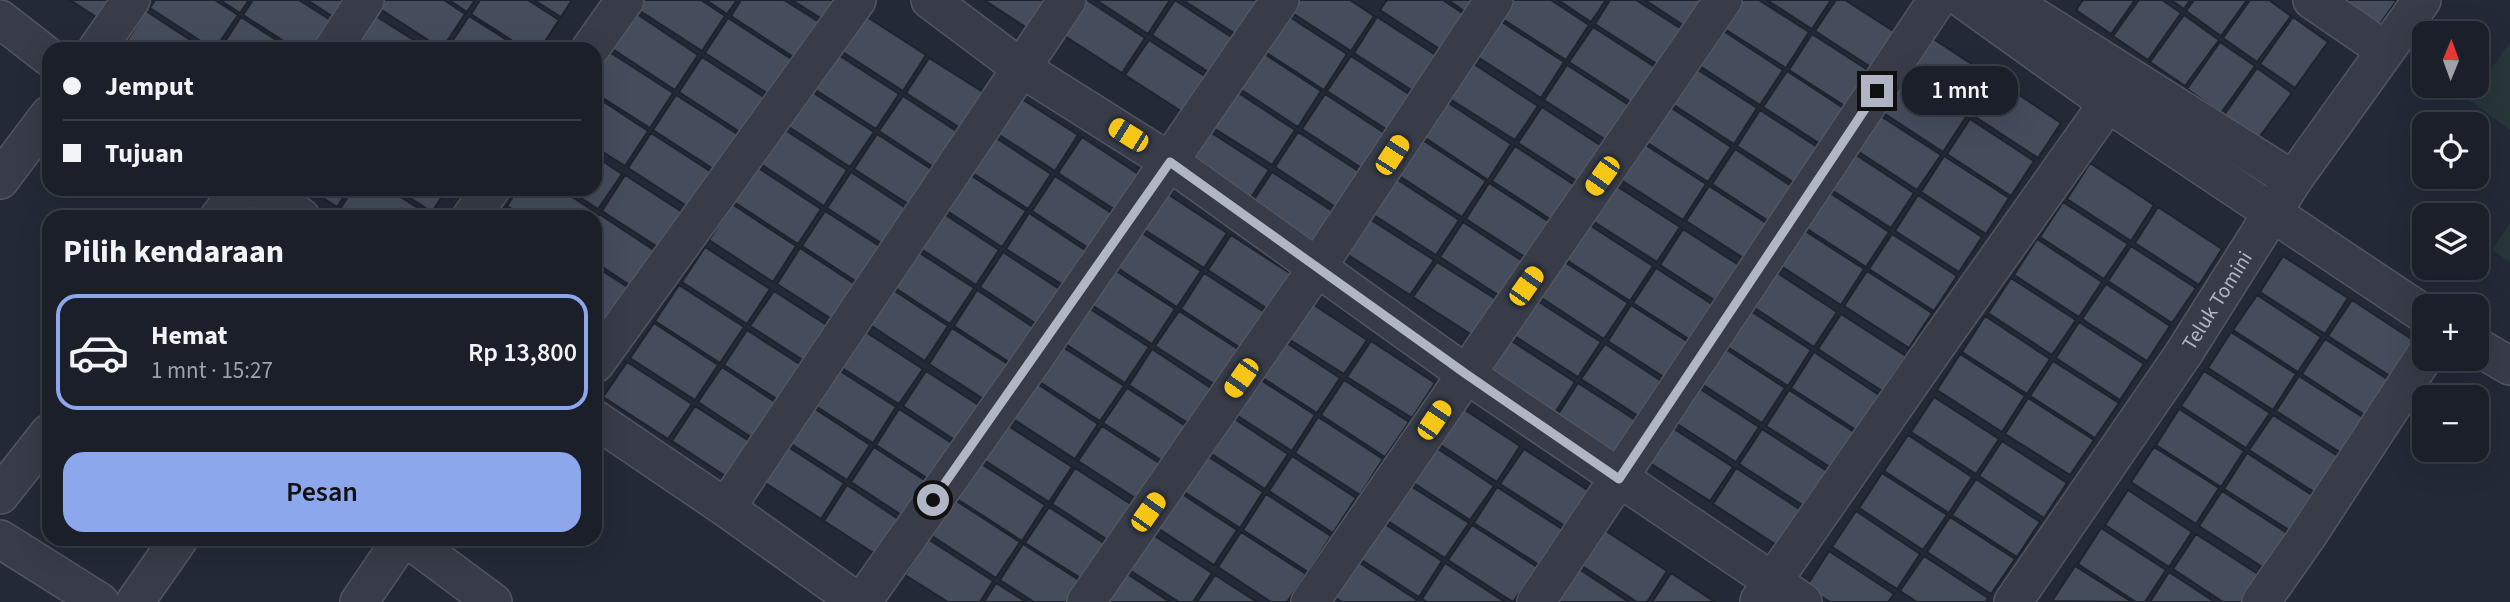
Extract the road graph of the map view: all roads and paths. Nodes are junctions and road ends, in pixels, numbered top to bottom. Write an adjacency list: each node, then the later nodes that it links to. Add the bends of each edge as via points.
1 (131, 0): 16 (street)
2 (365, 0): 17 (street)
3 (625, 0): 18 (street)
4 (857, 0): 34 (street)
5 (930, 0): 21 (street)
6 (1067, 0): 21 (street)
7 (1280, 0): 24 (street)
8 (1494, 0): 32 (street)
9 (1723, 0): 38 (street)
10 (1937, 0): 41 (street)
11 (1964, 0): 22 (street)
12 (2008, 0): 26 (street)
13 (2312, 0): 19 (street)
14 (2422, 0): 19 (street, Teluk Tomini)
15 (0, 19): 20 (street)
16 (102, 42)
17 (338, 42)
18 (595, 42)
19 (2385, 50): 26 (street, Teluk Tomini)
20 (42, 52)
21 (1021, 68): 24 (street); 43 (street)
22 (2108, 103): 31 (street); 48 (street)
23 (42, 124): 25 (street)
24 (1170, 162): 32 (street); 53 (street)
25 (0, 180)
26 (2293, 180): 31 (street, Teluk Tomini)
27 (236, 196): 29 (street)
28 (268, 196): 30 (street)
29 (224, 210)
30 (290, 210)
31 (2271, 214): 33 (street); 58 (street, Teluk Tomini, via 2184,353)
32 (1318, 266): 38 (street); 54 (street)
33 (2412, 306)
34 (602, 354)
35 (2489, 354): 36 (street)
36 (2510, 366)
37 (2415, 371): 59 (street)
38 (1466, 374): 41 (street); 55 (street)
39 (602, 424): 43 (street)
40 (42, 442): 42 (street)
41 (1619, 479): 48 (street); 56 (street)
42 (0, 495)
43 (726, 508): 53 (street)
44 (0, 540): 49 (street)
45 (174, 546): 50 (street)
46 (397, 546): 51 (street)
47 (417, 546): 52 (street)
48 (1766, 592): 57 (street)
49 (100, 602)
50 (135, 602)
51 (359, 602)
52 (493, 602)
53 (860, 602)
54 (1086, 602)
55 (1310, 602)
56 (1535, 602)
57 (1802, 602)
58 (2013, 602)
59 (2261, 602)

